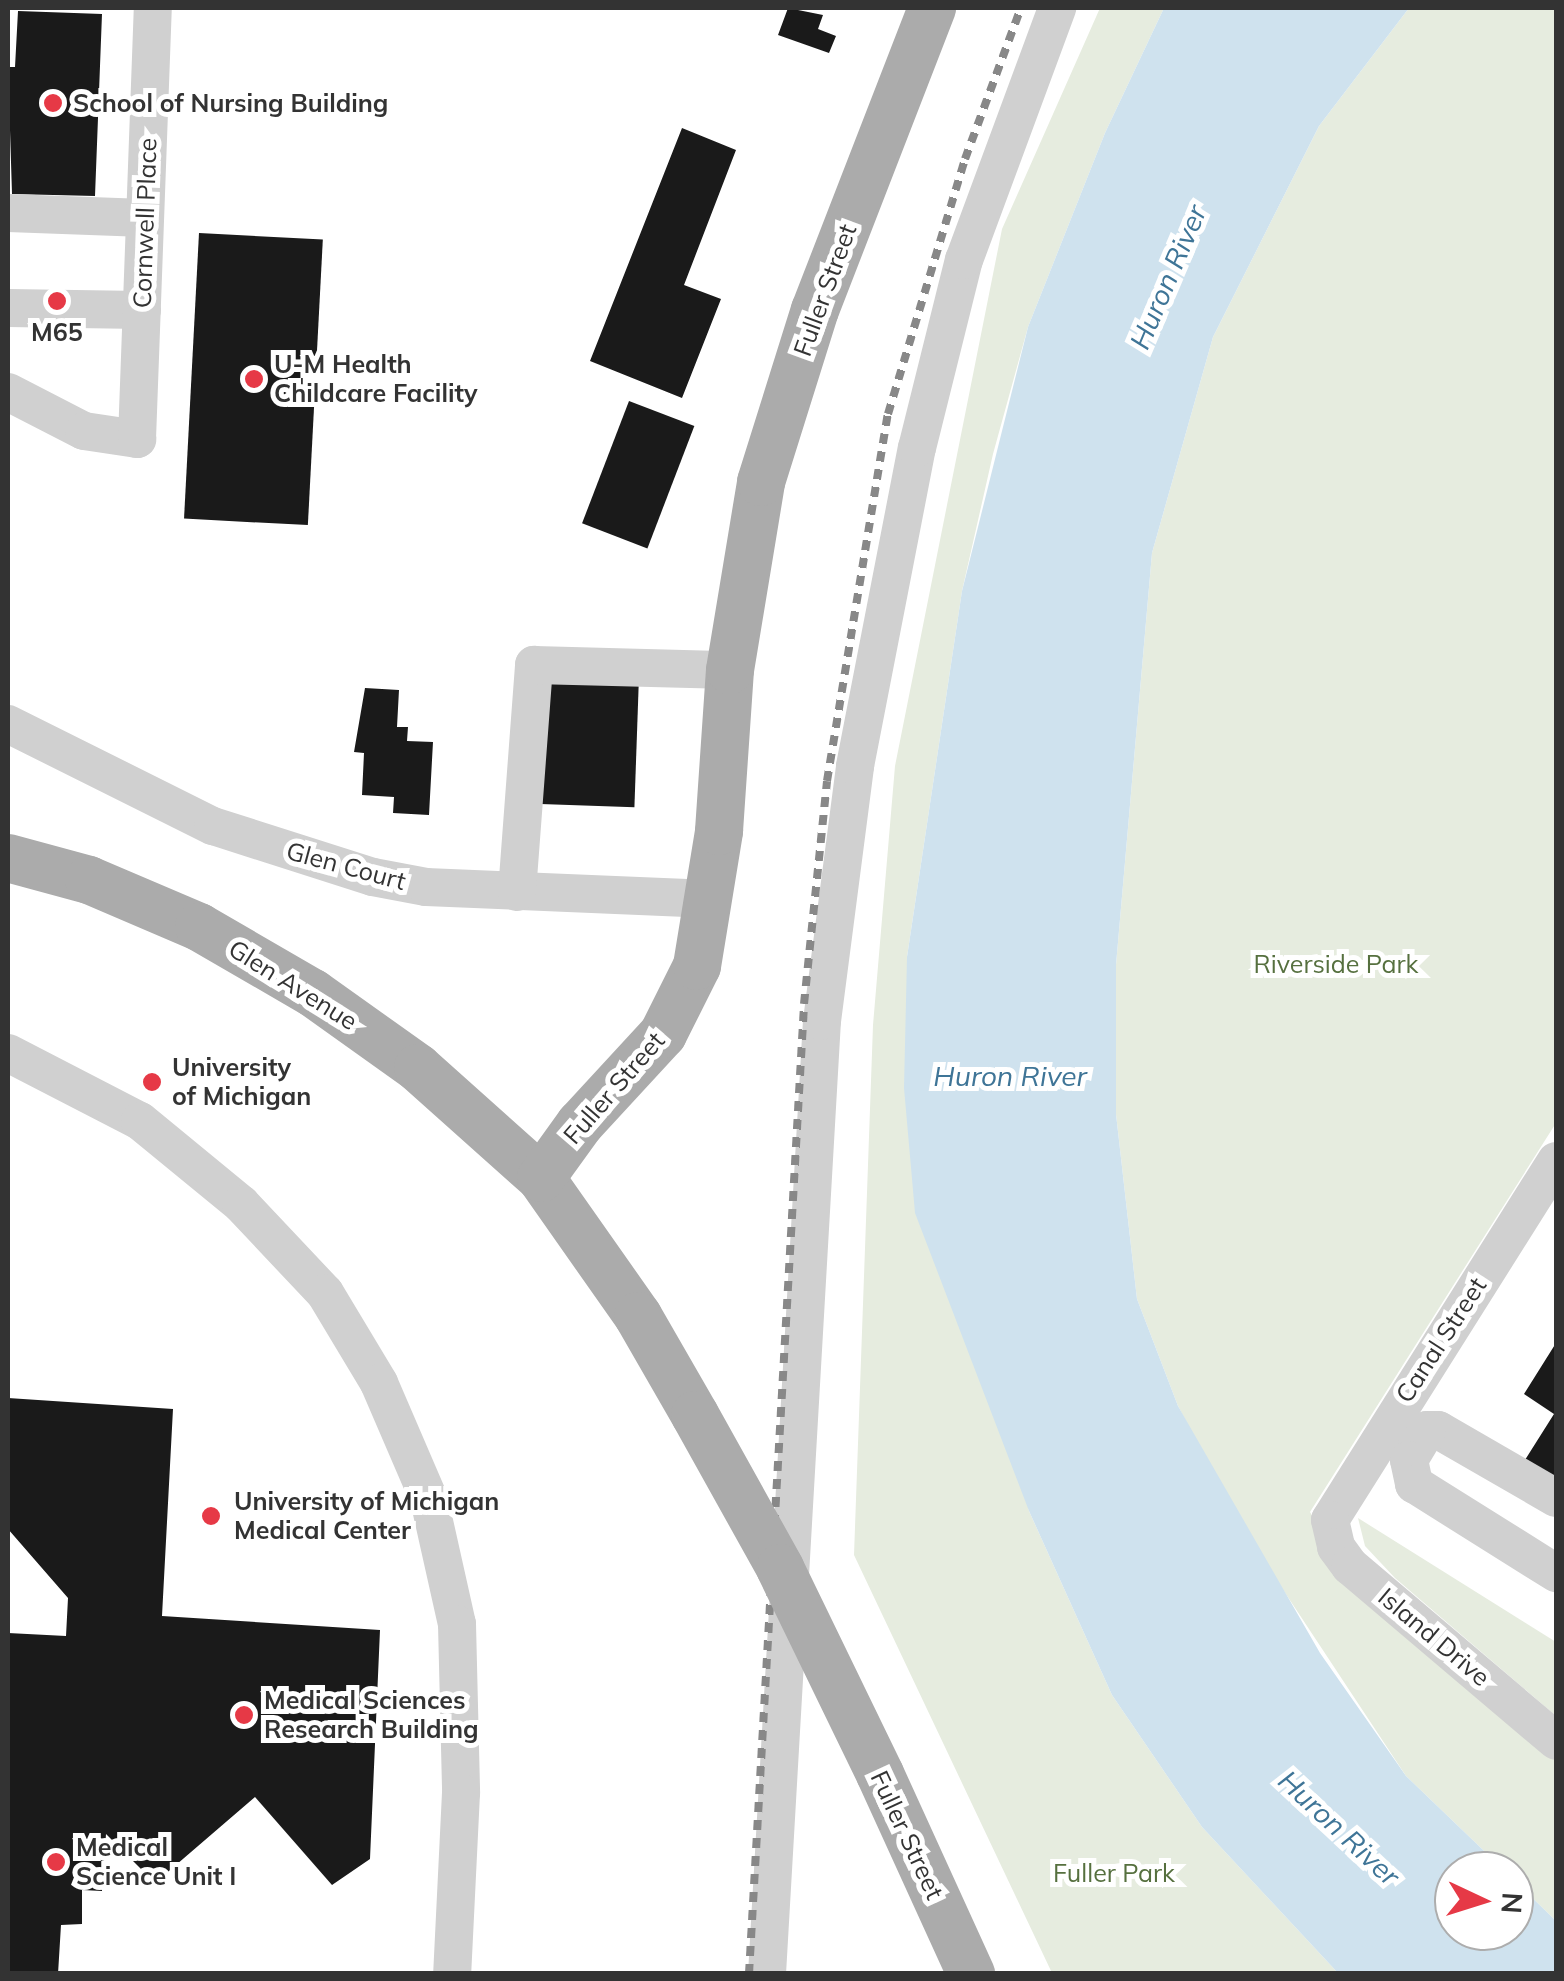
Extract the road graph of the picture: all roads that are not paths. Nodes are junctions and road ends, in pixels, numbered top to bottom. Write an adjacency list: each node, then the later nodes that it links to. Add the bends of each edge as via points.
1 (153, 8): 5 (street, Cornwell Place)
2 (932, 8): 9 (main road, Fuller Street, via 816,310 767,464)
3 (1057, 8): 22 (street, via 964,260 917,448 855,766 822,1021)
4 (8, 213): 5 (street)
5 (146, 218): 7 (street, Cornwell Place)
6 (8, 308): 7 (street)
7 (142, 310): 8 (street, Cornwell Place, via 138,439 84,432)
8 (8, 392)
9 (730, 670): 12 (street, via 534,666); 13 (main road, Fuller Street)
10 (8, 724): 12 (street, Glen Court, via 212,826 373,877)
11 (8, 858): 16 (main road, Glen Avenue, via 90,880 180,919 313,993 418,1068)
12 (517, 892): 13 (street, Glen Court)
13 (711, 899): 16 (main road, Fuller Street, via 696,966 662,1034)
14 (8, 1053): 21 (street, via 140,1121 241,1204 324,1293 379,1383 428,1499 457,1624 461,1793)
15 (1556, 1161): 18 (street, Canal Street)
16 (540, 1178): 23 (main road, Fuller Street, bridge, via 638,1316 780,1568)
17 (1556, 1498): 19 (street, via 1438,1430 1427,1430 1409,1460 1414,1484)
18 (1330, 1520): 20 (street, Island Drive, via 1336,1547 1350,1566)
19 (1556, 1574)
20 (1556, 1741)
21 (452, 1974)
22 (767, 1974)
23 (972, 1974)

